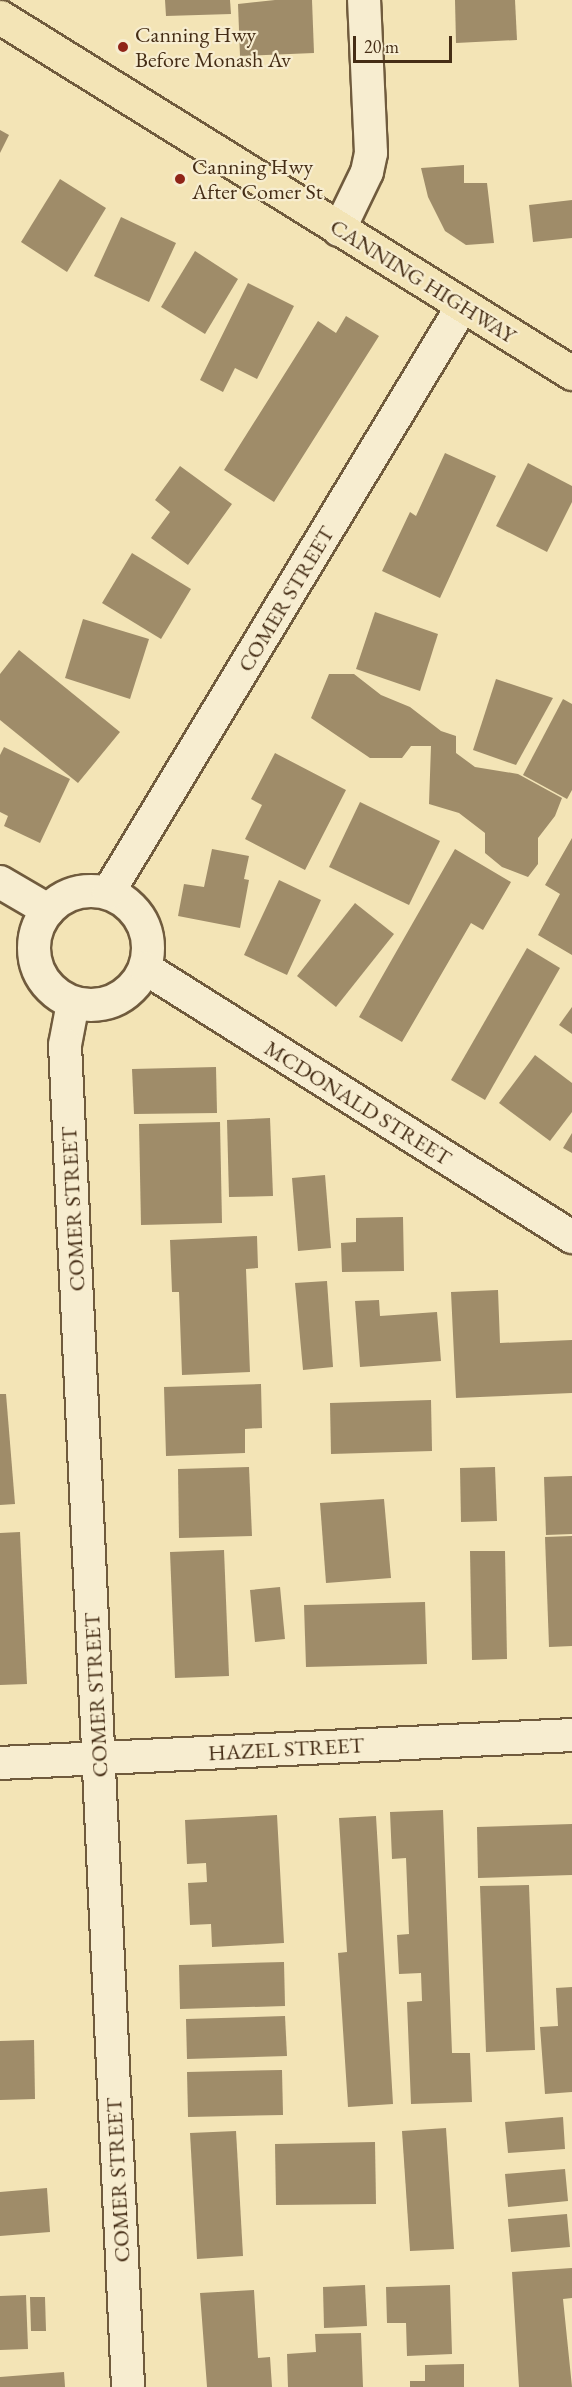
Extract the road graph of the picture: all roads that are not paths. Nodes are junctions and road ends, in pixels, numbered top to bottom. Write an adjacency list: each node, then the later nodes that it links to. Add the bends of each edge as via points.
1 (364, 0): 3 (street, via 371,153 368,172)
2 (0, 17): 3 (highway, CANNING HIGHWAY)
3 (339, 230): 4 (highway, CANNING HIGHWAY)
4 (463, 305): 5 (highway, CANNING HIGHWAY); 7 (street, COMER STREET)
5 (572, 373)
6 (0, 882): 8 (street)
7 (108, 893): 8 (street, via 83,891 64,897); 9 (street, via 126,902 139,918 147,936)
8 (48, 910): 10 (street, via 34,940 35,960 42,979 55,994)
9 (145, 968): 10 (street, via 135,986 119,999 100,1005); 11 (street, MCDONALD STREET)
10 (73, 1004): 13 (street, COMER STREET, via 65,1045)
11 (572, 1237)
12 (572, 1735): 13 (street, HAZEL STREET)
13 (99, 1759): 14 (street, HAZEL STREET); 15 (street, COMER STREET)
14 (0, 1763)
15 (128, 2387)

